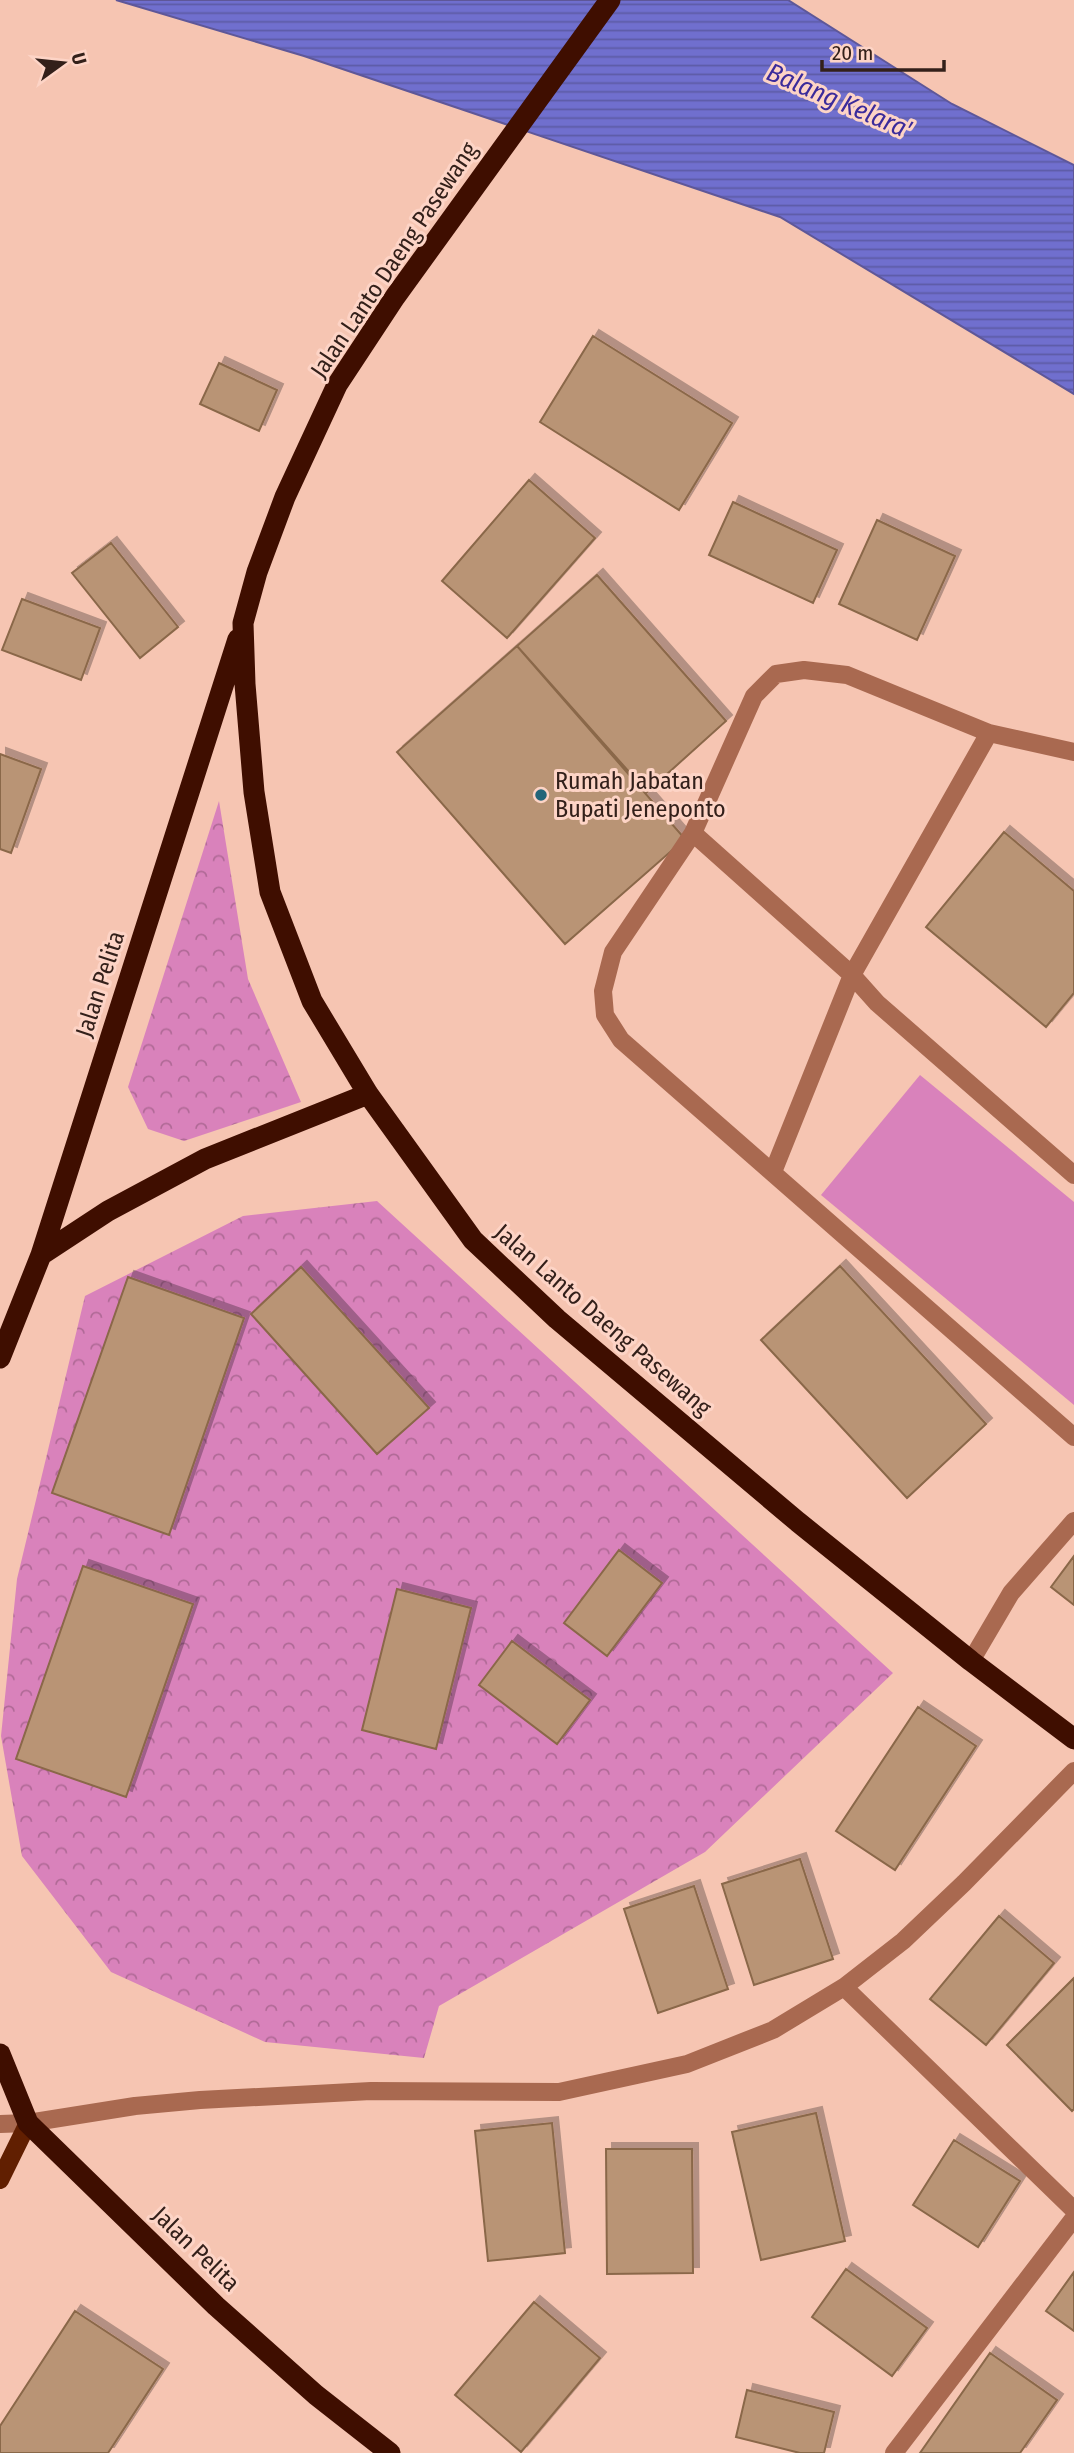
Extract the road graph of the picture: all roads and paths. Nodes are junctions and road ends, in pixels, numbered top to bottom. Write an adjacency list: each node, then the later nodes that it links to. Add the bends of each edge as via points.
1 (610, 0): 2 (highway, Jalan Lanto Daeng Pasewang, via 395,297 337,385 285,497)
2 (243, 623): 7 (highway, Jalan Lanto Daeng Pasewang, via 254,792 270,892 312,1001); 10 (highway, Jalan Pelita)
3 (989, 733): 4 (street); 5 (street, via 847,675 804,670 776,674 754,696); 6 (street)
4 (1074, 751)
5 (693, 832): 6 (street); 8 (street, via 613,952 603,991 605,1015 621,1040)
6 (852, 975): 8 (street); 9 (street, via 877,1003)
7 (368, 1094): 10 (highway, via 195,1164 108,1211); 14 (highway, Jalan Lanto Daeng Pasewang, via 473,1240 501,1267 704,1443)
8 (773, 1172): 12 (street)
9 (1074, 1175)
10 (41, 1255): 11 (highway, Jalan Pelita)
11 (0, 1357)
12 (1074, 1437)
13 (1074, 1521): 14 (street, via 1010,1593)
14 (971, 1661): 15 (highway, Jalan Lanto Daeng Pasewang)
15 (1074, 1739)
16 (1074, 1771): 17 (street, via 903,1941)
17 (844, 1987): 19 (street, via 773,2030 730,2049 687,2064 559,2092 371,2091 200,2100); 22 (street)
18 (0, 2054): 19 (highway, Jalan Pelita)
19 (28, 2123): 20 (street); 21 (main road); 24 (highway, Jalan Pelita, via 216,2306)
20 (0, 2124)
21 (0, 2180)
22 (1074, 2210)
23 (1074, 2218): 25 (street)
24 (390, 2453)
25 (894, 2453)

